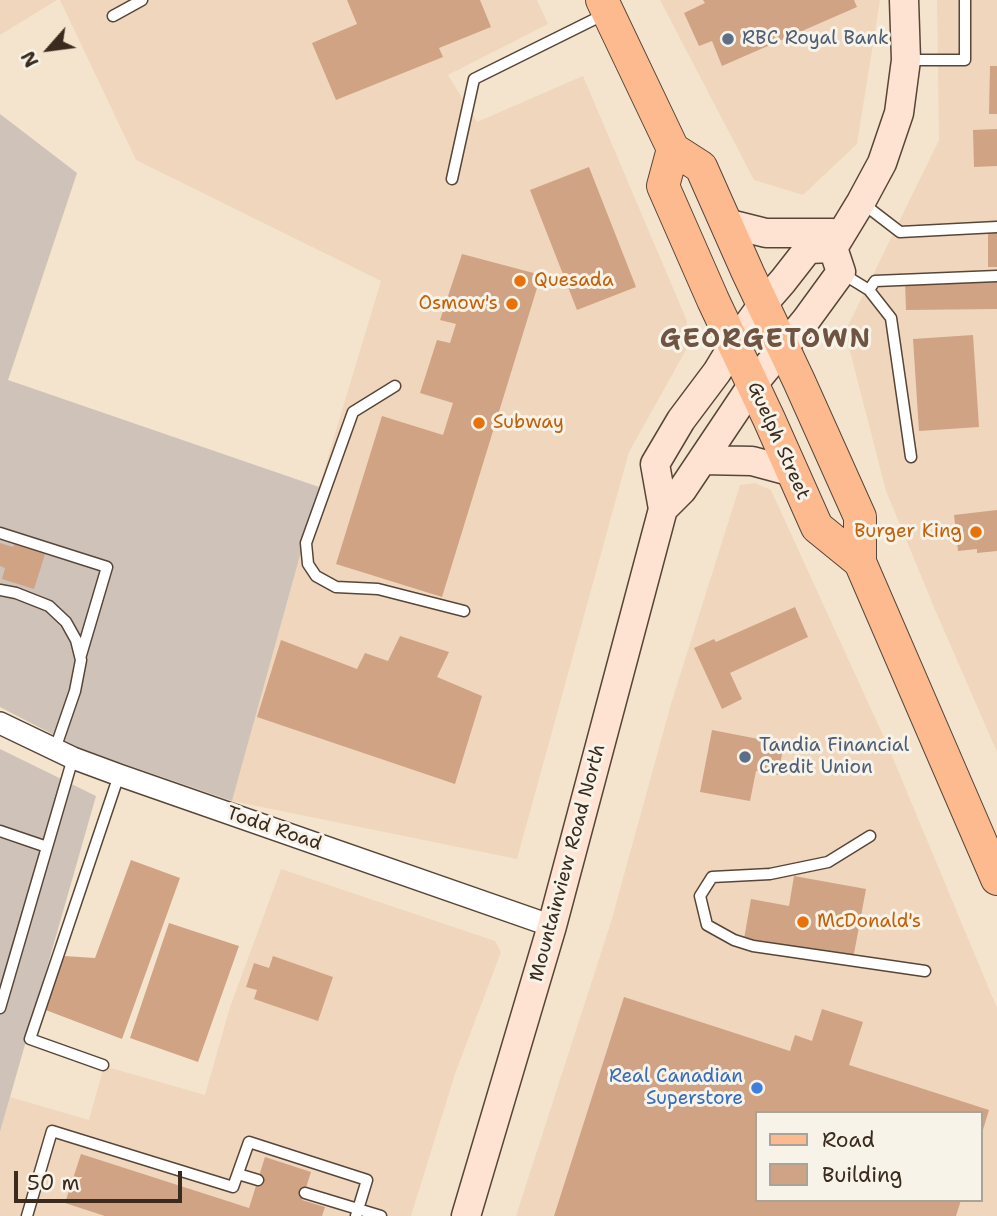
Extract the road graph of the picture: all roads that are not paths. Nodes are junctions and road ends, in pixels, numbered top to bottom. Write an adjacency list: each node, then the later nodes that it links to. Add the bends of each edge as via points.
1 (142, 0): 5 (lane)
2 (904, 0): 6 (main road, Mountainview Road North)
3 (965, 0): 6 (lane, via 965,60)
4 (605, 6): 7 (main road); 8 (lane, via 474,79)
5 (113, 16)
6 (906, 60): 9 (main road, Mountainview Road North, via 899,113 882,163)
7 (673, 149): 10 (main road, Guelph Street, via 701,167); 16 (main road, Guelph Street, via 663,186)
8 (452, 179)
9 (861, 202): 11 (lane, via 900,232); 12 (main road, Mountainview Road North)
10 (726, 223): 12 (main road); 15 (main road, Guelph Street)
11 (997, 227)
12 (839, 251): 14 (lane); 15 (main road, Mountainview Road North, via 808,249); 17 (main road, Mountainview Road North, via 806,320)
13 (997, 276): 14 (lane, via 875,281)
14 (869, 289): 20 (lane, via 891,318)
15 (763, 304): 16 (main road, Mountainview Road North); 17 (main road, Guelph Street)
16 (734, 344): 18 (main road, Guelph Street); 23 (main road, Mountainview Road North, via 655,464)
17 (783, 346): 18 (main road, Mountainview Road North); 25 (main road, Guelph Street, via 860,517)
18 (753, 384): 21 (main road, Mountainview Road North); 22 (main road, Guelph Street)
19 (395, 386): 27 (lane, via 353,412 306,543 308,564 316,576 336,587 378,589)
20 (911, 457)
21 (702, 460): 22 (main road, via 752,461); 23 (main road, Mountainview Road North)
22 (793, 472): 25 (main road, Guelph Street, via 817,527)
23 (663, 509): 36 (main road, Mountainview Road North)
24 (0, 533): 28 (lane, via 107,567)
25 (860, 562): 35 (main road, Guelph Street)
26 (0, 590): 28 (lane, via 49,606 66,622)
27 (464, 611)
28 (80, 657): 30 (lane)
29 (0, 723): 30 (street, Todd Road)
30 (64, 754): 31 (street, Todd Road); 34 (lane)
31 (119, 775): 36 (street, Todd Road); 39 (lane, via 30,1039)
32 (0, 831): 34 (lane)
33 (870, 836): 37 (lane, via 828,862 770,874 712,877 701,896 708,925 753,946)
34 (47, 847): 38 (lane)
35 (997, 878)
36 (552, 926): 46 (main road, Mountainview Road North)
37 (925, 971)
38 (0, 1008)
39 (103, 1065)
40 (238, 1174): 41 (lane); 43 (lane, via 248,1142 367,1180); 44 (lane, via 233,1187 52,1131)
41 (258, 1180)
42 (304, 1193): 43 (lane)
43 (357, 1212): 45 (lane)
44 (27, 1216)
45 (381, 1216)
46 (466, 1216)

